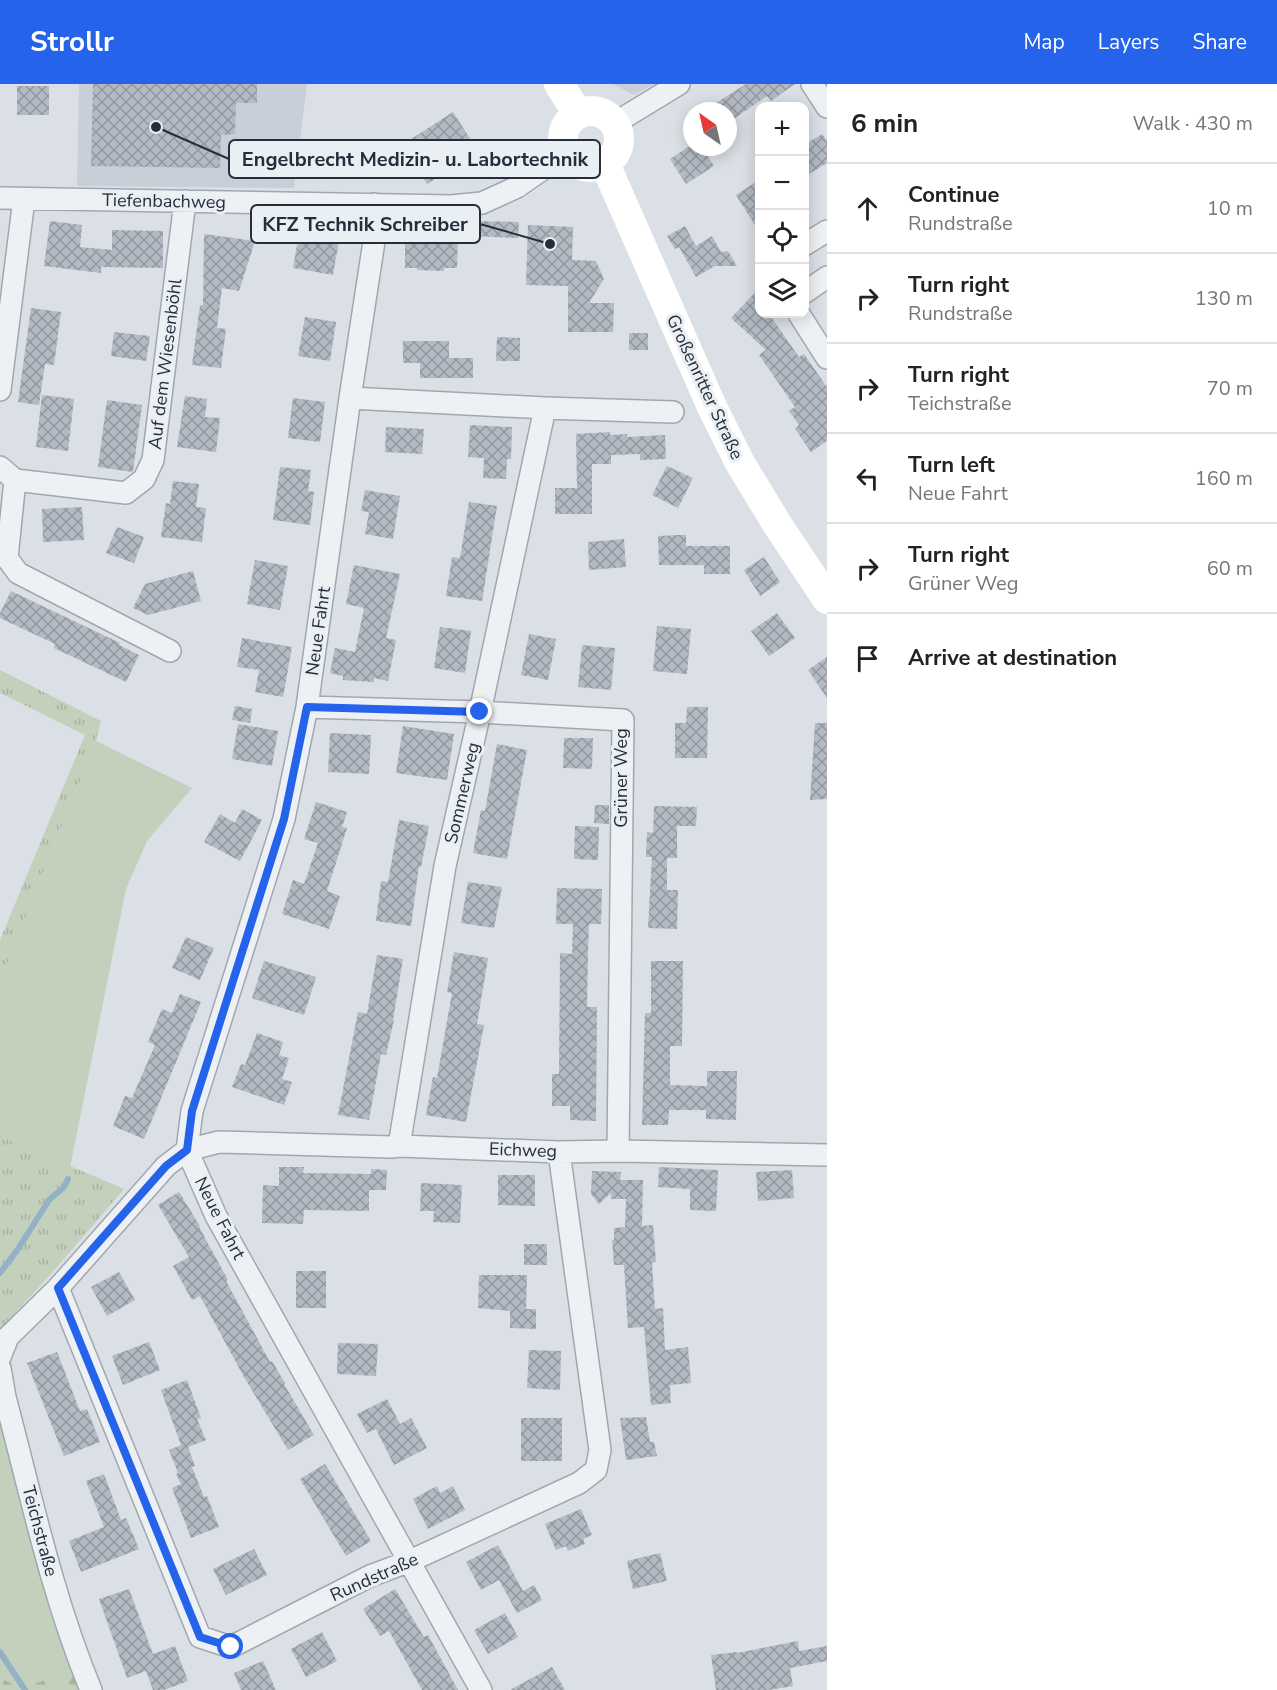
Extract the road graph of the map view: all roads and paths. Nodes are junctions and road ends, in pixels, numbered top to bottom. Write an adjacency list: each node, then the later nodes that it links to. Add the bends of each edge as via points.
1 (559, 84): 5 (main road)
2 (679, 84): 6 (street)
3 (812, 84): 4 (street)
4 (827, 107)
5 (578, 114): 6 (main road, via 598,111); 7 (main road, via 565,128 562,139)
6 (615, 123): 8 (main road, via 618,146)
7 (566, 153): 8 (main road, via 586,167); 12 (street, Tiefenbachweg, via 517,188 482,203)
8 (605, 164): 24 (main road, Großenritter Straße, via 740,463)
9 (0, 198): 10 (street, Tiefenbachweg)
10 (24, 199): 11 (street, Tiefenbachweg); 19 (street)
11 (185, 201): 12 (street, Tiefenbachweg); 23 (street, Auf dem Wiesenböhl, via 153,460 144,479 126,493)
12 (374, 204): 20 (street, Neue Fahrt, via 375,235)
13 (827, 231): 14 (street)
14 (809, 242)
15 (827, 277): 16 (street)
16 (809, 290)
17 (802, 318): 18 (street)
18 (827, 358)
19 (0, 390)
20 (350, 398): 21 (street); 26 (street, Neue Fahrt)
21 (545, 408): 22 (street); 27 (street, Sommerweg)
22 (672, 412)
23 (8, 473): 25 (street, via 7,558 18,573)
24 (827, 599)
25 (170, 651)
26 (307, 707): 27 (street, Grüner Weg); 29 (street, Neue Fahrt, via 284,819 192,1111)
27 (480, 712): 28 (street, Sommerweg, via 445,866); 30 (street, Grüner Weg, via 623,720)
28 (399, 1146): 29 (street, Eichweg, via 219,1142); 31 (street, Eichweg)
29 (187, 1150): 33 (street, via 166,1166); 36 (street, Neue Fahrt, via 216,1216)
30 (618, 1151): 31 (street, Eichweg); 32 (street, Eichweg)
31 (559, 1152): 36 (street, Rundstraße, via 600,1450 596,1470 579,1483)
32 (827, 1155)
33 (58, 1288): 34 (street, via 8,1337); 36 (street, Rundstraße, via 200,1637 231,1647 370,1576)
34 (0, 1357)
35 (0, 1368): 37 (street, Teichstraße, via 59,1603)
36 (410, 1561): 38 (street, Neue Fahrt)
37 (92, 1690)
38 (481, 1690)

